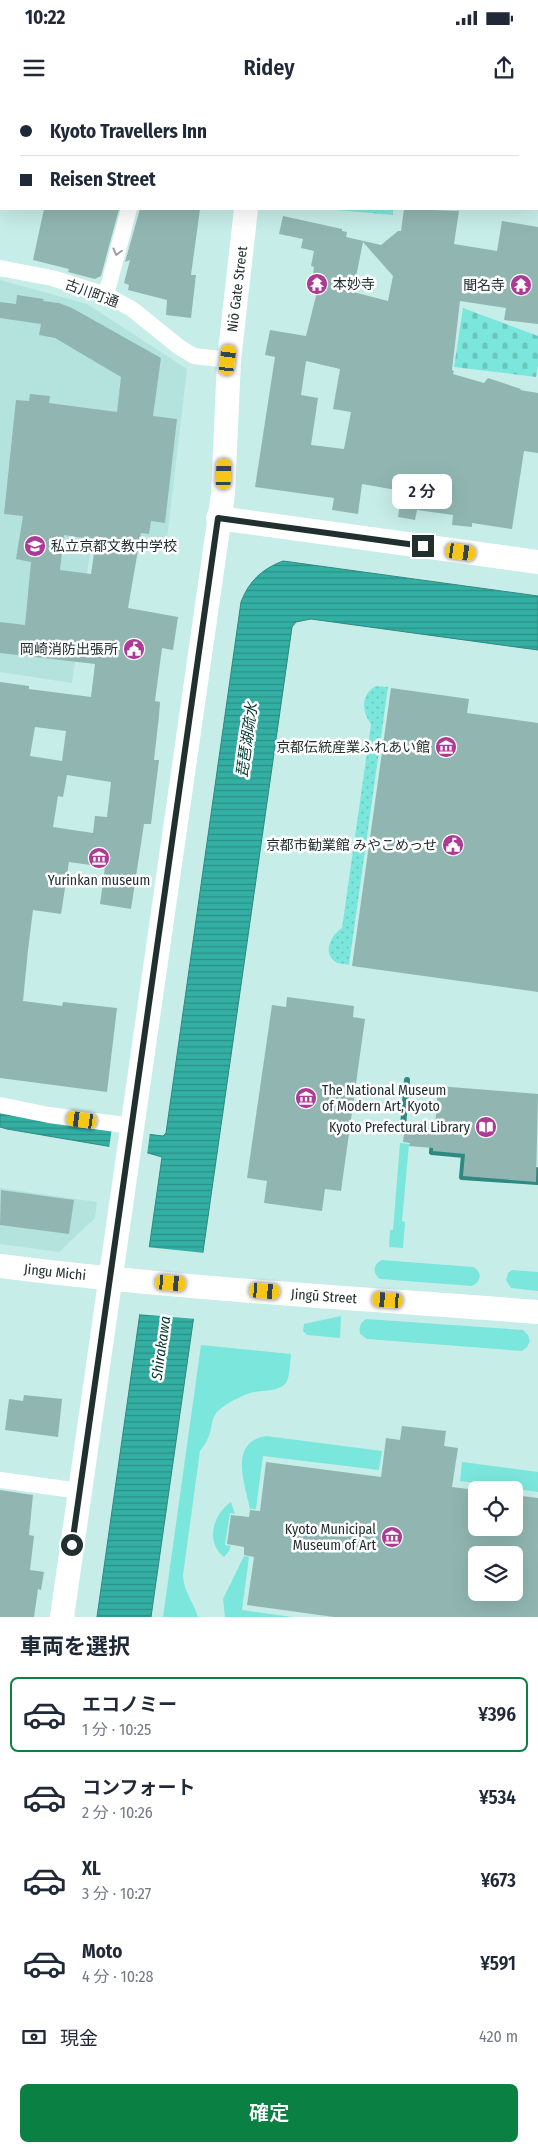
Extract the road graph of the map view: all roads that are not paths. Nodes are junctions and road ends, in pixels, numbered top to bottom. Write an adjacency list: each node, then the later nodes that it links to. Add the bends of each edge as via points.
1 (129, 210): 4 (street, one-way to 4)
2 (246, 210): 5 (street, Niō Gate Street)
3 (0, 268): 4 (street, 古川町通, via 52,278)
4 (106, 295): 5 (street, 古川町通, via 132,309 194,356)
5 (228, 360): 6 (street, Niō Gate Street, via 223,494)
6 (218, 518): 7 (street); 9 (street, Niō Gate Street)
7 (538, 562)
8 (0, 1105): 9 (street)
9 (127, 1133): 11 (street, Niō Gate Street)
10 (0, 1266): 11 (street, Jingu Michi)
11 (110, 1278): 12 (street, Jingū Street); 14 (street, Niō Gate Street)
12 (538, 1312)
13 (0, 1480): 14 (street)
14 (80, 1491): 15 (street, Niō Gate Street)
15 (62, 1617)

